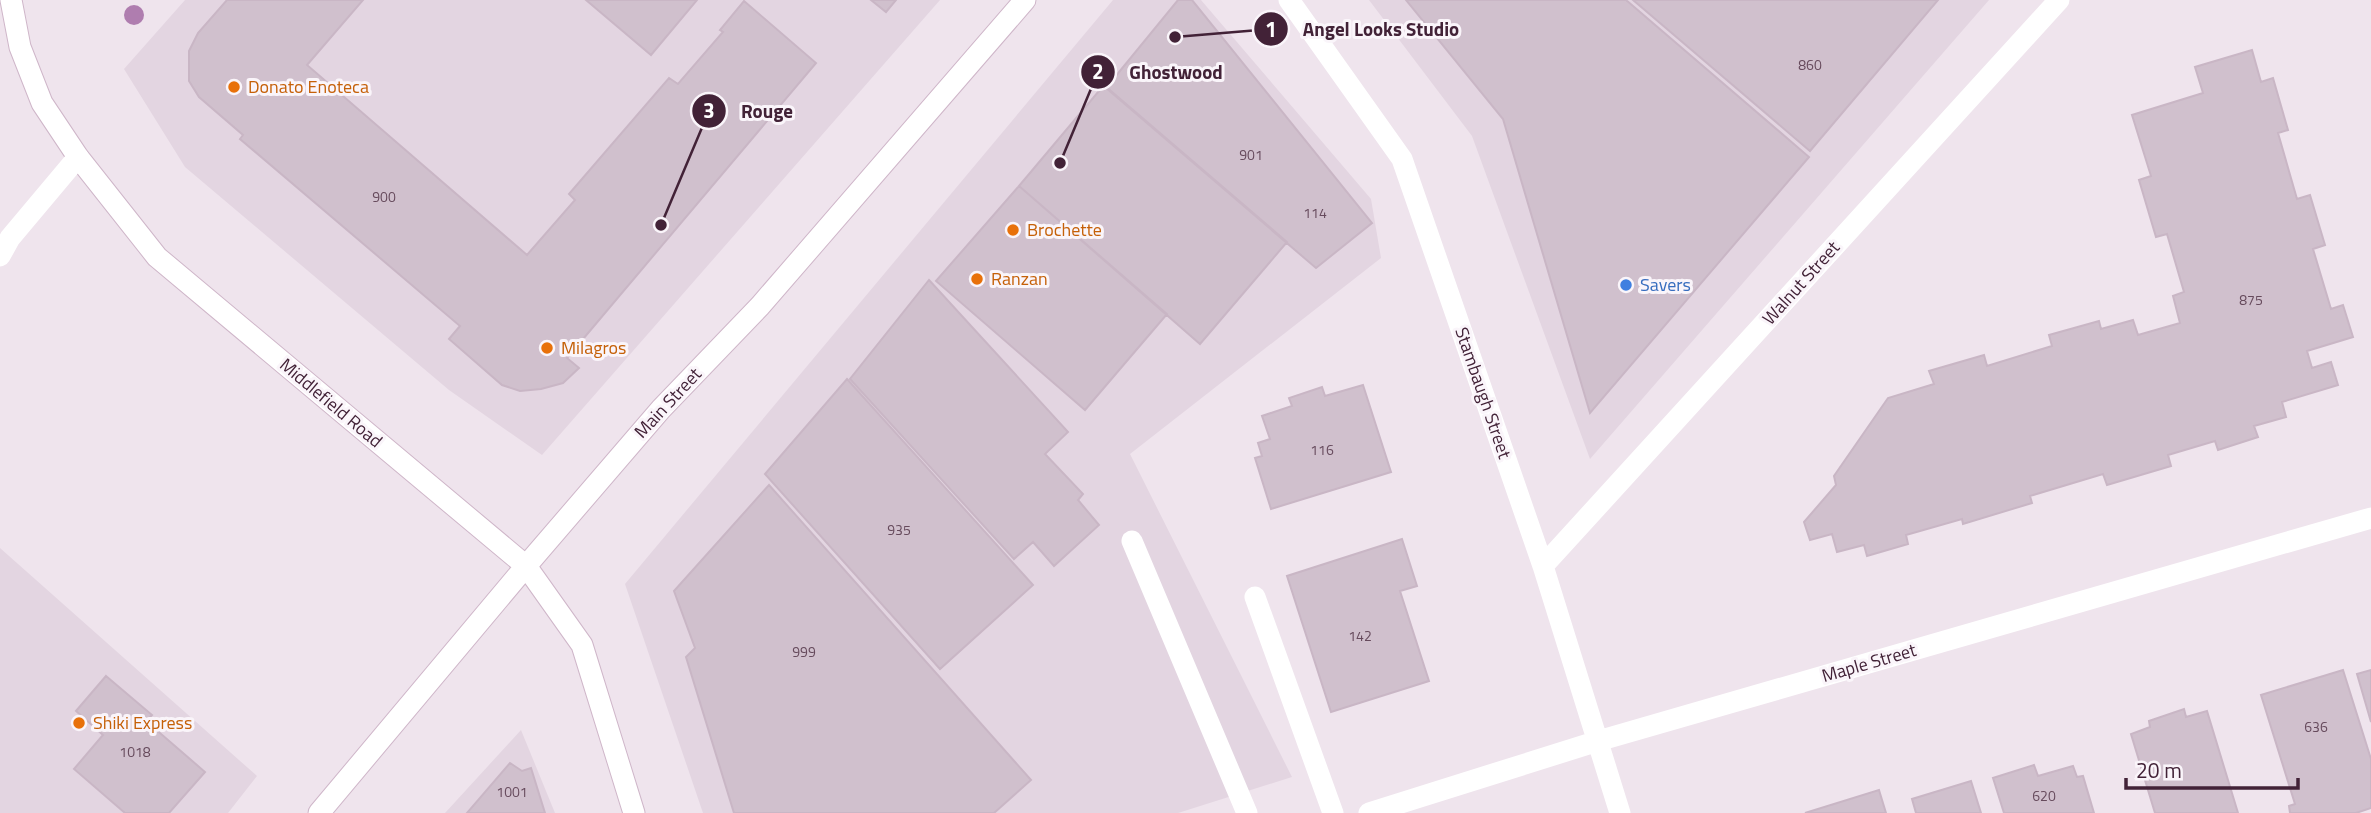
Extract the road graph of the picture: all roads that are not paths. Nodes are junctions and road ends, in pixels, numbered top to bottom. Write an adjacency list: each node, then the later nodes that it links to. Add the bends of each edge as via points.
1 (11, 0): 5 (street, Middlefield Road, via 20,47 42,103)
2 (1025, 0): 9 (street, Main Street, via 760,306 661,409)
3 (1289, 0): 10 (street, Stambaugh Street, via 1402,159)
4 (2059, 0): 10 (street, Walnut Street)
5 (78, 157): 6 (street); 9 (street, Middlefield Road, via 157,257)
6 (0, 256)
7 (2371, 518): 12 (street, Maple Street)
8 (1132, 541): 15 (street)
9 (526, 566): 13 (street, Main Street); 14 (street, Middlefield Road, via 582,645)
10 (1543, 566): 12 (street, Stambaugh Street)
11 (1255, 597): 16 (street)
12 (1598, 741): 17 (street, Maple Street); 18 (street, Stambaugh Street)
13 (319, 813)
14 (634, 813)
15 (1247, 813)
16 (1333, 813)
17 (1369, 813)
18 (1620, 813)

